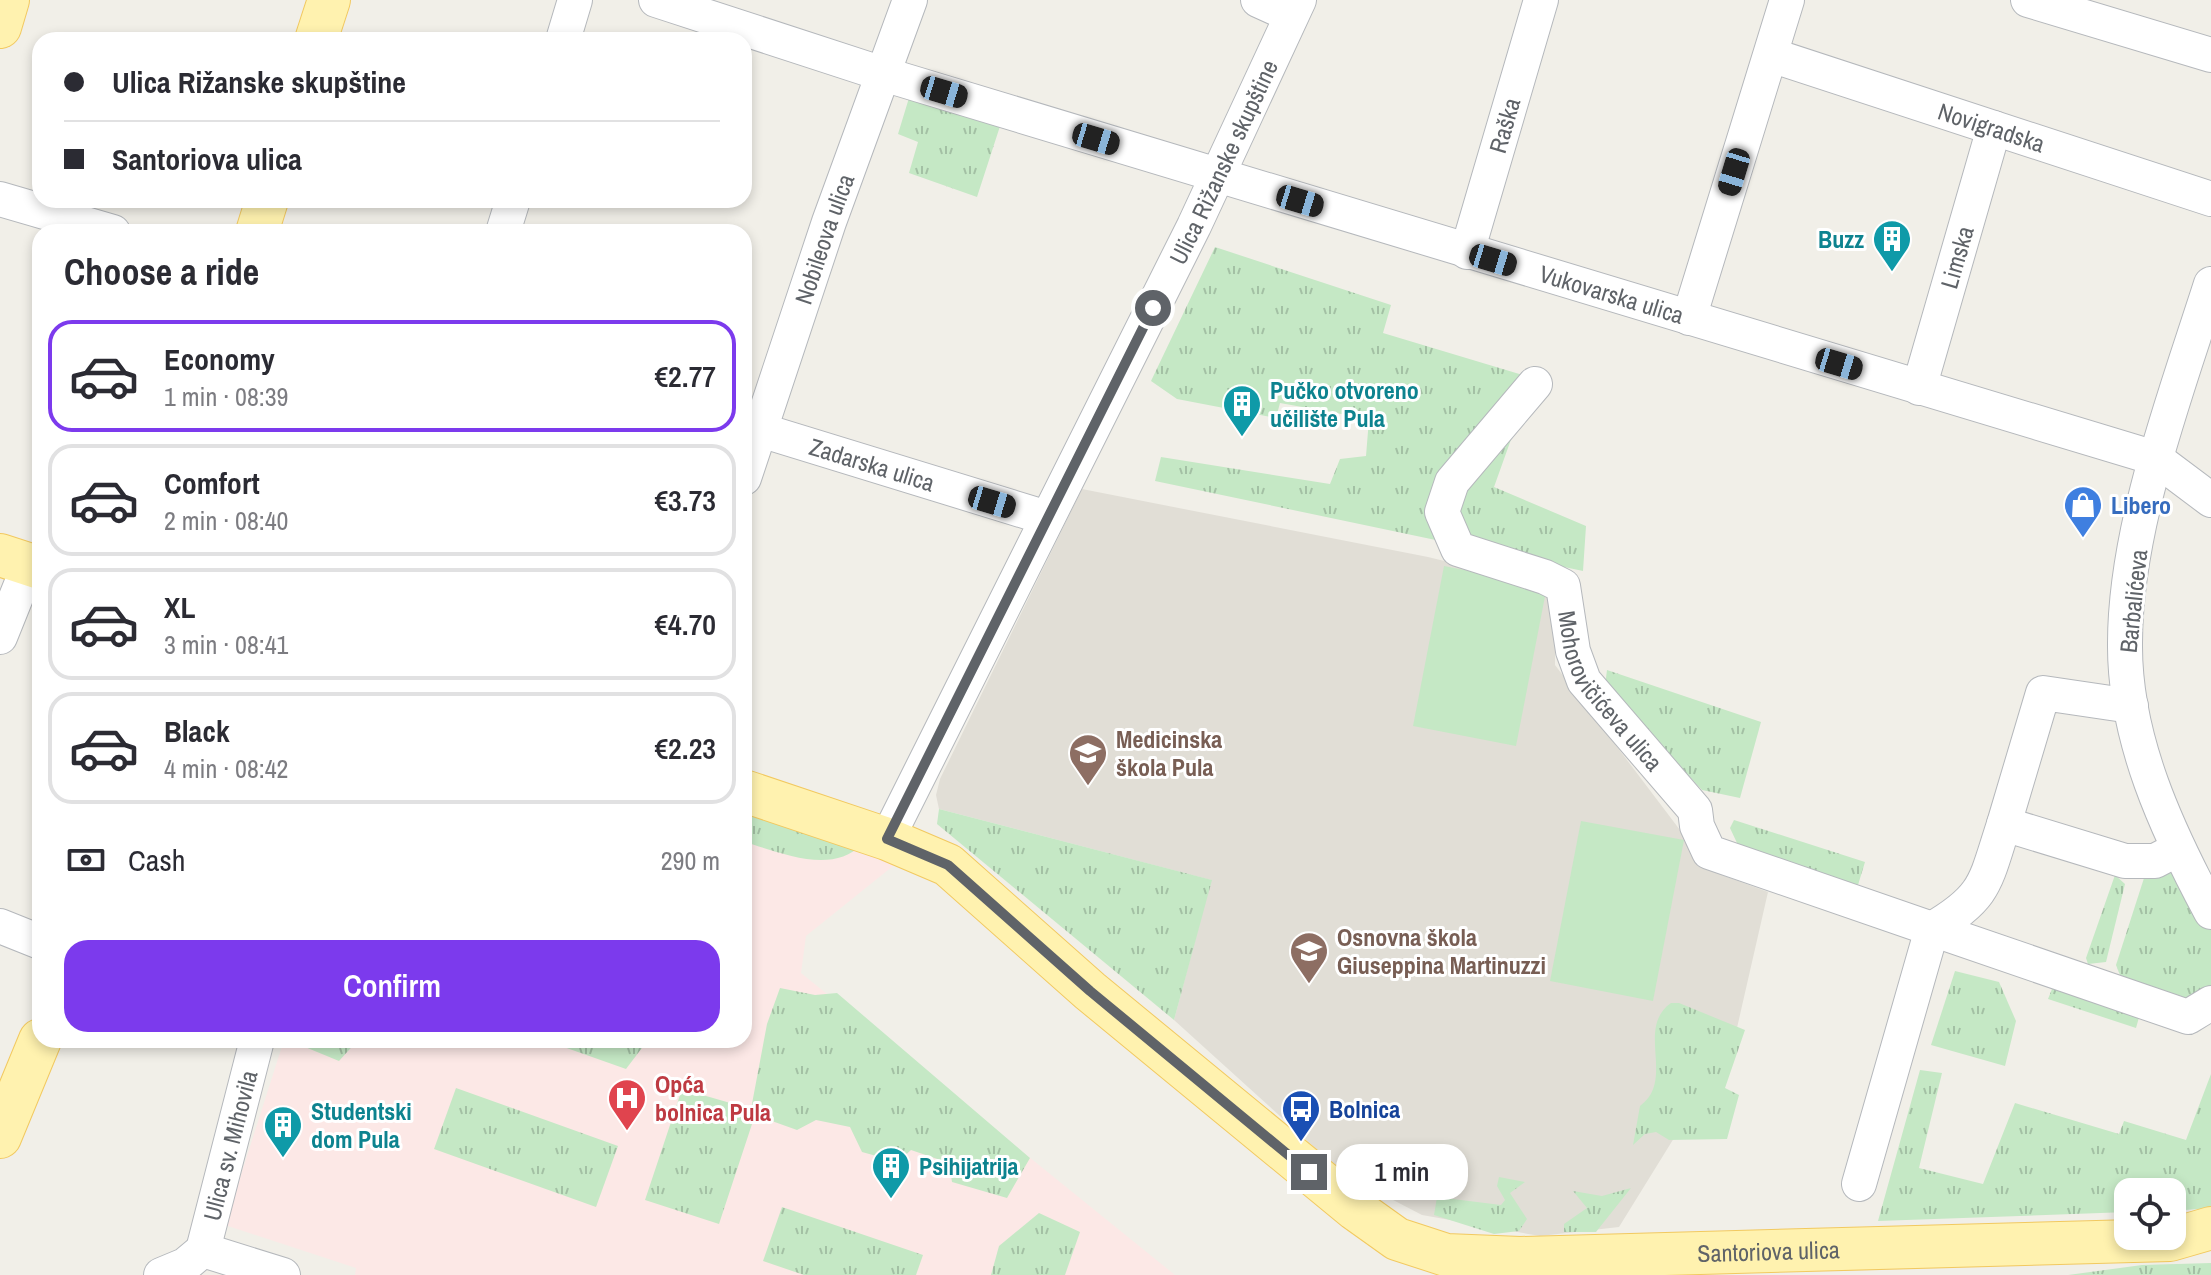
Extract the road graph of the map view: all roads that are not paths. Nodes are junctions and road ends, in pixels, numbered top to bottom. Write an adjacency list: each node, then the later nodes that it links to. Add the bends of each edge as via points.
1 (8, 0): 11 (main road)
2 (329, 0): 12 (main road)
3 (575, 0): 13 (street)
4 (656, 0): 16 (street, Vukovarska ulica)
5 (910, 0): 16 (street, Nobileova ulica)
6 (1258, 0): 10 (street)
7 (1541, 0): 22 (street, Raška)
8 (1787, 0): 14 (street)
9 (2028, 0): 15 (street)
10 (1295, 8): 18 (street, Ulica Rižanske skupštine)
11 (0, 27)
12 (319, 32)
13 (565, 32)
14 (1771, 55): 17 (street, Novigradska); 24 (street)
15 (2211, 55)
16 (883, 74): 18 (street, Vukovarska ulica); 27 (street, Nobileova ulica)
17 (1994, 128): 20 (street, Novigradska); 26 (street, Limska)
18 (1217, 176): 22 (street, Vukovarska ulica); 30 (street, Ulica Rižanske skupštine)
19 (0, 199): 21 (street)
20 (2211, 199)
21 (86, 224)
22 (1467, 252): 24 (street, Vukovarska ulica)
23 (2211, 284): 28 (street, Barbalićeva)
24 (1689, 318): 26 (street, Vukovarska ulica)
25 (1535, 384): 40 (street, Mohorovičićeva ulica, via 1452,482 1442,512 1458,549 1563,586 1573,651 1584,681 1695,810 1709,852)
26 (1919, 388): 28 (street, Vukovarska ulica)
27 (753, 428): 30 (street, Zadarska ulica)
28 (2155, 458): 29 (street); 33 (street, Barbalićeva, via 2130,583 2124,644)
29 (2211, 500)
30 (1047, 518): 36 (street, Ulica Rižanske skupštine)
31 (23, 563): 32 (street)
32 (0, 637)
33 (2131, 706): 35 (street, via 2043,693); 37 (street, Barbalićeva, via 2148,775)
34 (752, 794): 36 (main road, Santoriova ulica)
35 (2004, 824): 37 (street, via 2125,861 2155,861); 40 (street, via 1983,888 1970,905)
36 (887, 839): 49 (main road, Santoriova ulica, via 948,865 1090,991 1355,1209 1421,1249 1520,1258)
37 (2178, 849): 38 (street, Barbalićeva)
38 (2211, 912)
39 (0, 926): 41 (street)
40 (1932, 929): 42 (street, Mohorovičićeva ulica, via 2188,1017); 46 (street)
41 (32, 939)
42 (2211, 1003)
43 (37, 1048): 45 (main road)
44 (255, 1048): 51 (street, Ulica sv. Mihovila)
45 (0, 1137)
46 (1859, 1184)
47 (2211, 1228): 48 (main road, Santoriova ulica)
48 (2186, 1235)
49 (2114, 1242)
50 (2186, 1244): 52 (main road, Santoriova ulica)
51 (203, 1250): 53 (street); 54 (street)
52 (2211, 1251)
53 (161, 1275)
54 (283, 1275)

